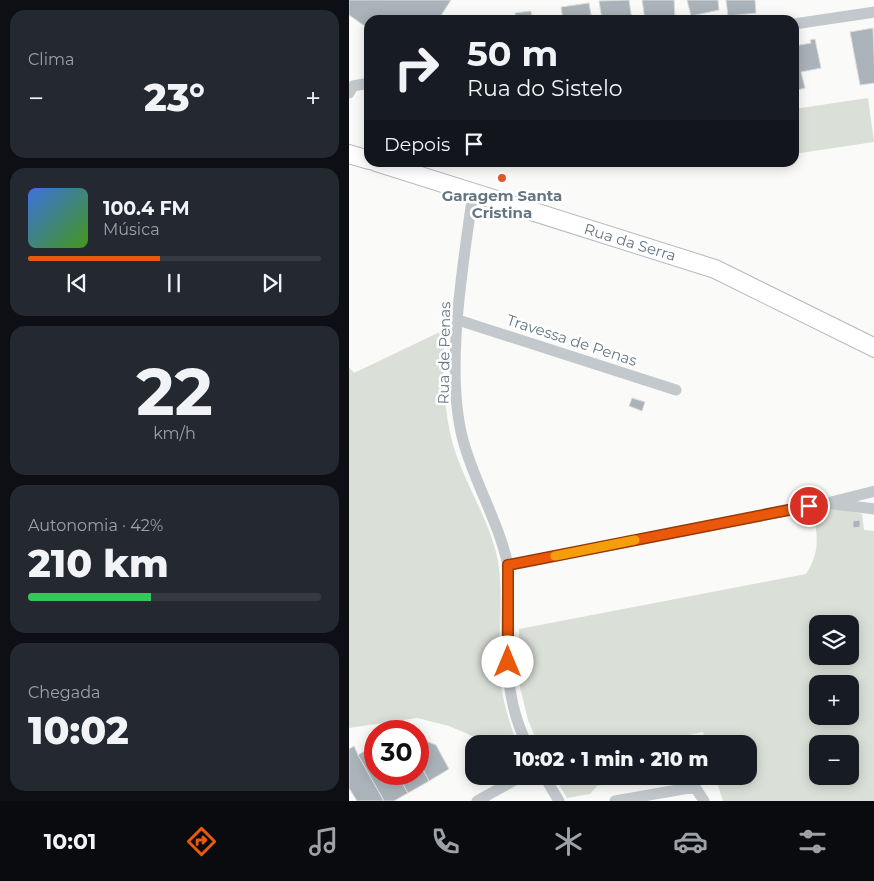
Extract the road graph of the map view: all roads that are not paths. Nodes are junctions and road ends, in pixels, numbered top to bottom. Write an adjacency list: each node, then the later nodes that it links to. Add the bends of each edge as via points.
1 (874, 12): 2 (street)
2 (799, 23)
3 (364, 84): 4 (street, via 353,86)
4 (349, 93)
5 (349, 154): 6 (main road)
6 (364, 158)
7 (392, 167): 8 (main road, Rua da Serra)
8 (473, 193): 9 (street, Rua de Penas); 10 (main road, Rua da Serra, via 715,269)
9 (458, 320): 11 (street, Travessa de Penas); 15 (street, Rua de Penas, via 458,413 464,446 504,546)
10 (874, 348)
11 (676, 390)
12 (874, 490): 13 (street)
13 (827, 503): 14 (street); 15 (street)
14 (874, 509)
15 (508, 565): 16 (street, Rua de Penas, via 509,682)
16 (522, 735)
17 (506, 785): 19 (street)
18 (549, 785): 20 (street)
19 (477, 801)
20 (559, 801)
21 (615, 801): 22 (street, via 695,787)
22 (704, 801)

